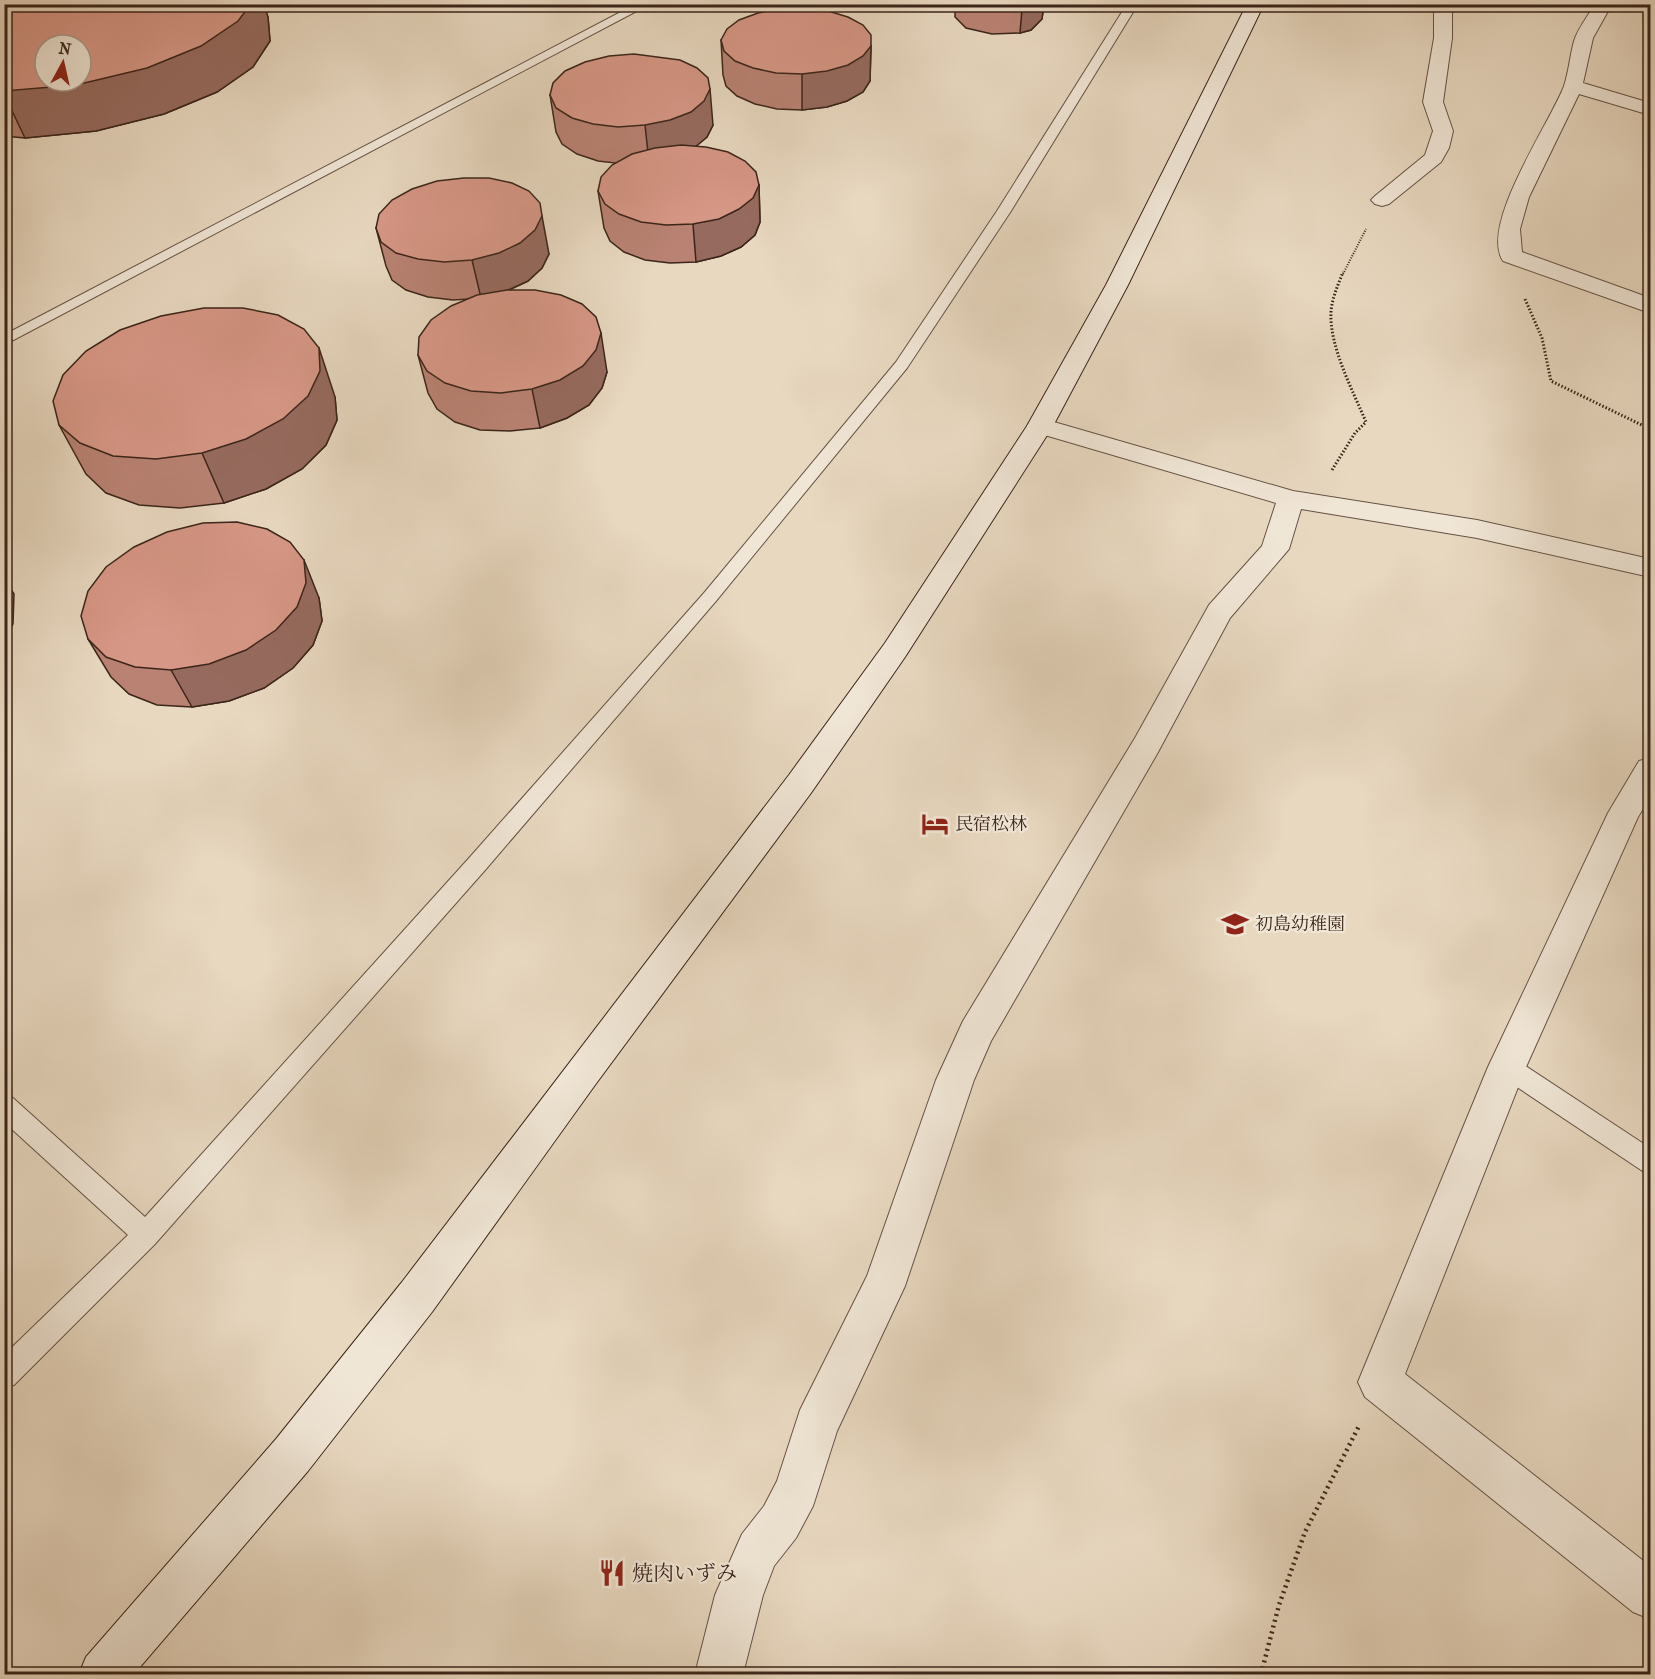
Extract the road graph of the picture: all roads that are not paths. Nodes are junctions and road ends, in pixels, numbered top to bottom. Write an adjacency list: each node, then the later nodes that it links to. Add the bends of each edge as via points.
1 (645, 4): 10 (lane)
2 (1133, 4): 18 (lane, via 1004,212 902,365 478,863)
3 (1256, 4): 11 (street, via 1117,285)
4 (1450, 4): 8 (street, via 1443,13 1433,102 1443,131 1439,148 1434,158)
5 (1604, 4): 6 (street, via 1584,38)
6 (1573, 86): 7 (street); 9 (street, via 1519,197 1509,229 1511,256)
7 (1650, 109)
8 (1382, 200)
9 (1650, 306)
10 (4, 341)
11 (1040, 426): 12 (street); 21 (street, via 895,650 800,784 417,1297 292,1455)
12 (1301, 501): 13 (street, via 1477,529); 22 (street, via 1275,549 1219,612 1146,746 976,1032 955,1080 884,1286 816,1426 797,1490 780,1522 758,1550 740,1594)
13 (1650, 568)
14 (1650, 770): 15 (street, via 1624,813)
15 (1507, 1067): 17 (lane); 20 (street, via 1380,1383)
16 (4, 1106): 18 (lane)
17 (1650, 1162)
18 (146, 1235): 19 (lane)
19 (4, 1375)
20 (1650, 1595)
21 (103, 1674)
22 (719, 1674)

